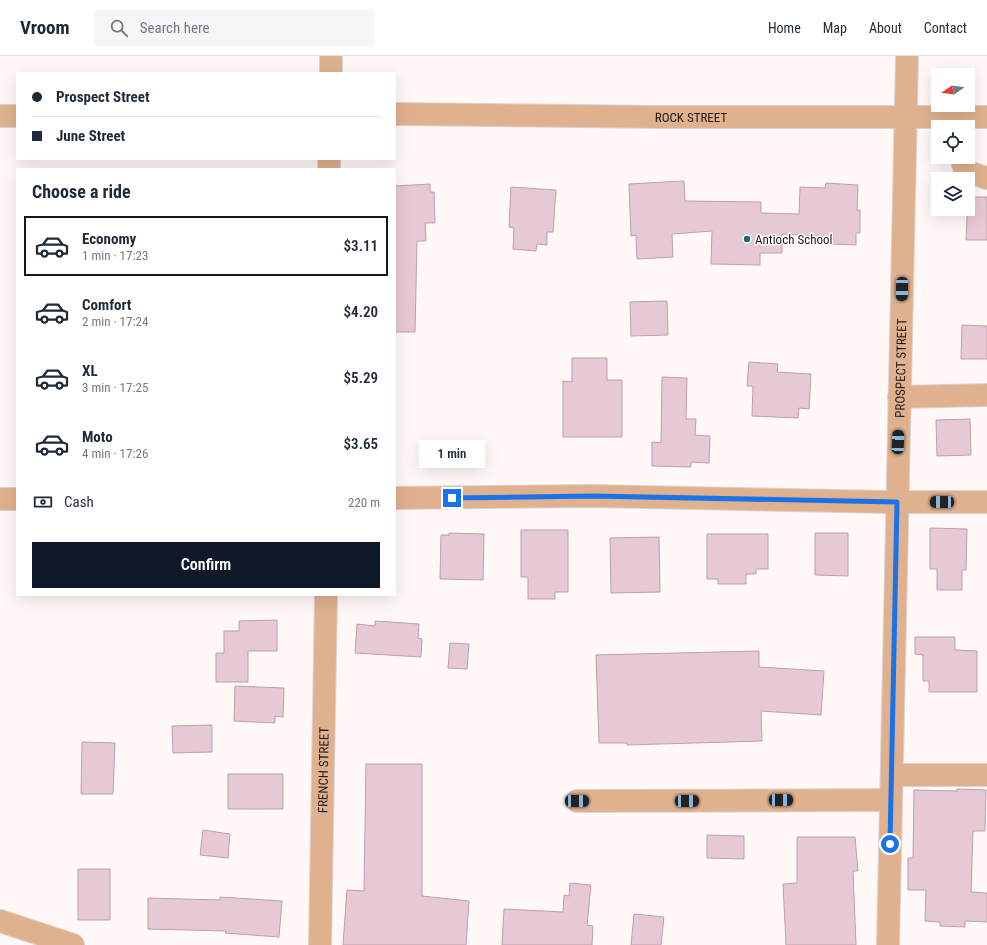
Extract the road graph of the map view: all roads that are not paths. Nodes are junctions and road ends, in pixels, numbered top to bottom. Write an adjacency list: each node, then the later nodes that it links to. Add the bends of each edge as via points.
1 (331, 56): 3 (street)
2 (907, 56): 8 (street, PROSPECT STREET)
3 (331, 72)
4 (396, 114): 8 (street, ROCK STREET)
5 (0, 116): 6 (street)
6 (16, 116)
7 (987, 117): 10 (street, ROCK STREET)
8 (906, 118): 9 (street, ROCK STREET); 14 (street, PROSPECT STREET)
9 (931, 120)
10 (967, 120)
11 (963, 164): 12 (street, via 965,171)
12 (987, 178)
13 (987, 395): 14 (street)
14 (899, 397): 18 (street, PROSPECT STREET)
15 (396, 498): 18 (street, via 593,496)
16 (0, 499): 17 (street)
17 (16, 499)
18 (897, 502): 19 (street); 21 (street, PROSPECT STREET)
19 (987, 502)
20 (326, 596): 27 (street, FRENCH STREET)
21 (892, 775): 22 (street); 23 (street, PROSPECT STREET)
22 (987, 775)
23 (891, 800): 24 (street); 28 (street, PROSPECT STREET)
24 (577, 801)
25 (0, 921): 26 (street)
26 (73, 945)
27 (320, 945)
28 (888, 945)

